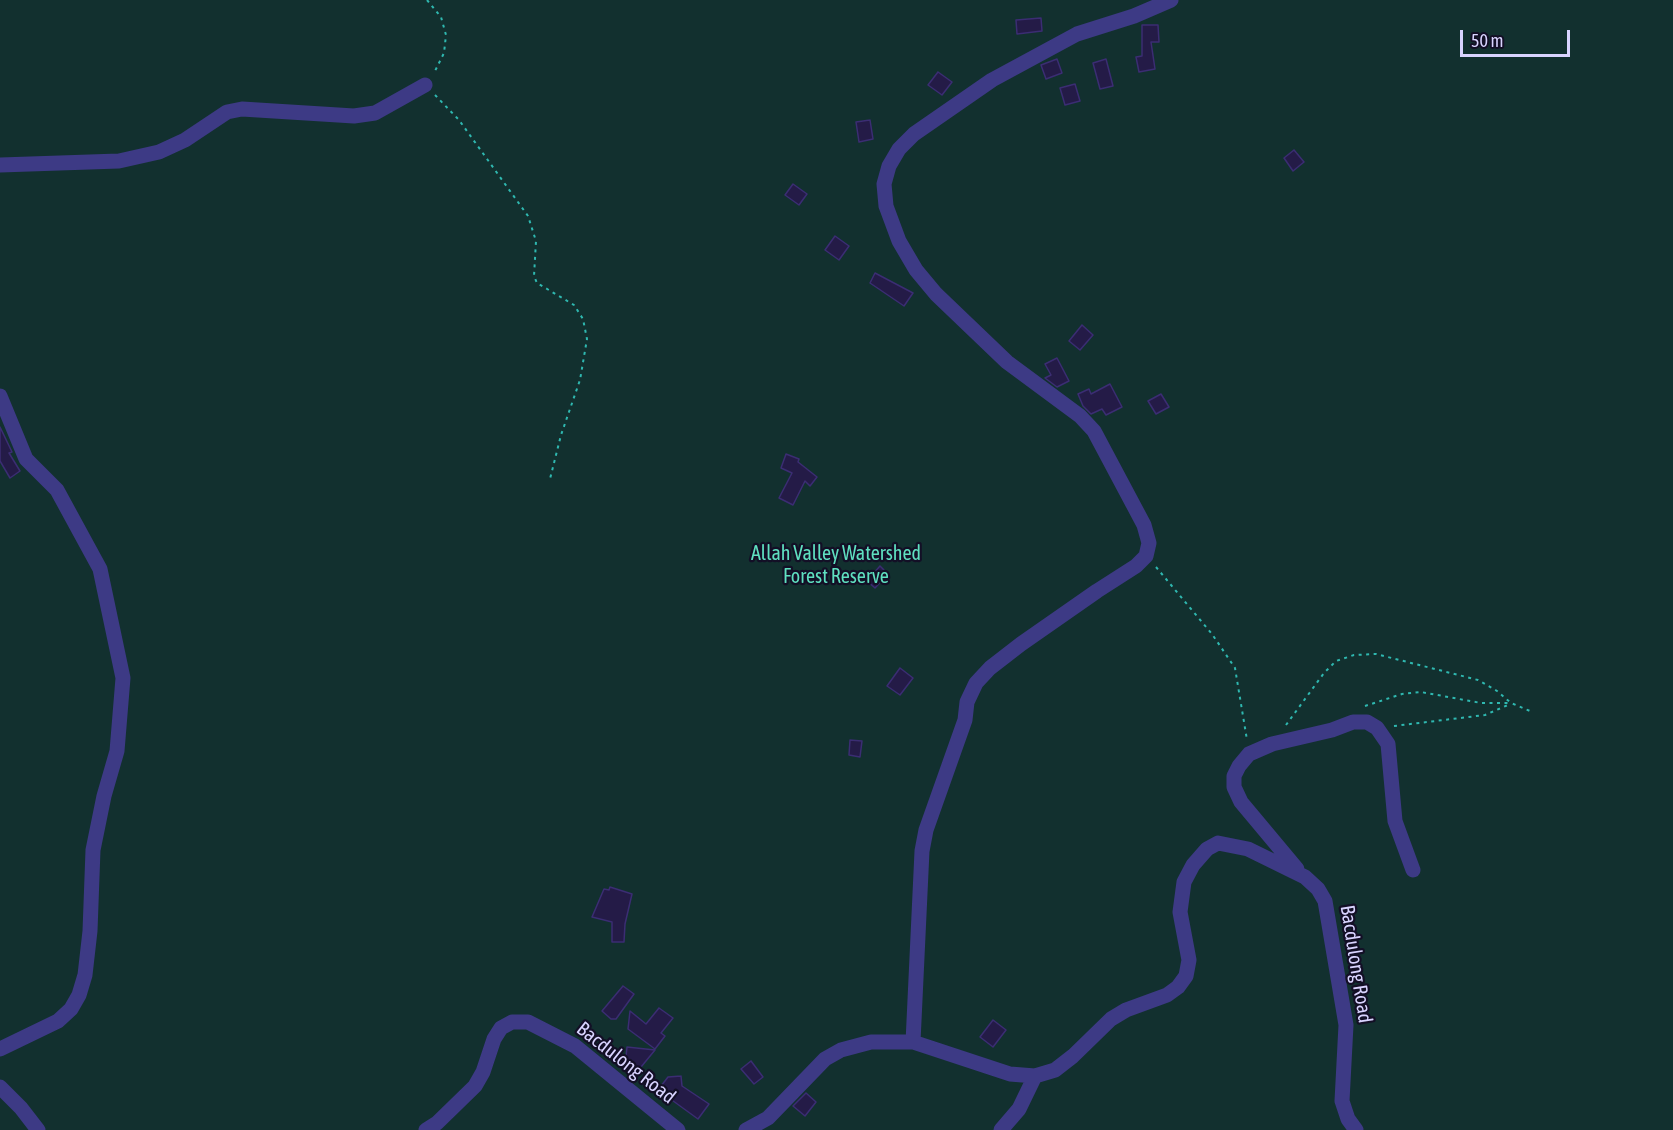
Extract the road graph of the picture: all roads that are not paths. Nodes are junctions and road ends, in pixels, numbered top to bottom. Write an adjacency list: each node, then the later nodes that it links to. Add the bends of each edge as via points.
1 (1171, 0): 7 (street, via 1077,34 992,80 914,134 899,149 884,184 886,206 916,270 1007,362 1080,416 1094,431 1144,525 1149,543 1146,556 1136,566 1021,644 976,683 922,851)
2 (425, 86): 3 (street, via 383,109 364,114 262,109 227,112 159,152 119,161)
3 (0, 165)
4 (0, 396): 8 (street, via 26,459 57,490 100,568 123,678 117,750 93,849 90,931 80,995 58,1021)
5 (1413, 870): 6 (street, via 1395,821 1391,755 1384,735 1366,722 1353,722 1249,754 1234,776 1241,802)
6 (1305, 877): 9 (street, Bacdulong Road, via 1248,849 1218,843 1207,849 1193,865 1181,897 1189,960 1186,976 1178,987 1111,1019 1055,1070); 16 (street, Bacdulong Road, via 1318,889 1328,915 1346,1025 1342,1101)
7 (913, 1042): 9 (street, Bacdulong Road, via 1010,1074); 14 (street, Bacdulong Road, via 871,1042 841,1050 825,1059 768,1118)
8 (0, 1049)
9 (1035, 1076): 15 (street, via 1019,1109)
10 (0, 1087): 11 (street)
11 (38, 1130)
12 (426, 1130): 13 (street, Bacdulong Road, via 475,1086 494,1039 501,1028 512,1022 528,1022 575,1046)
13 (678, 1130)
14 (746, 1130)
15 (1001, 1130)
16 (1356, 1130)

